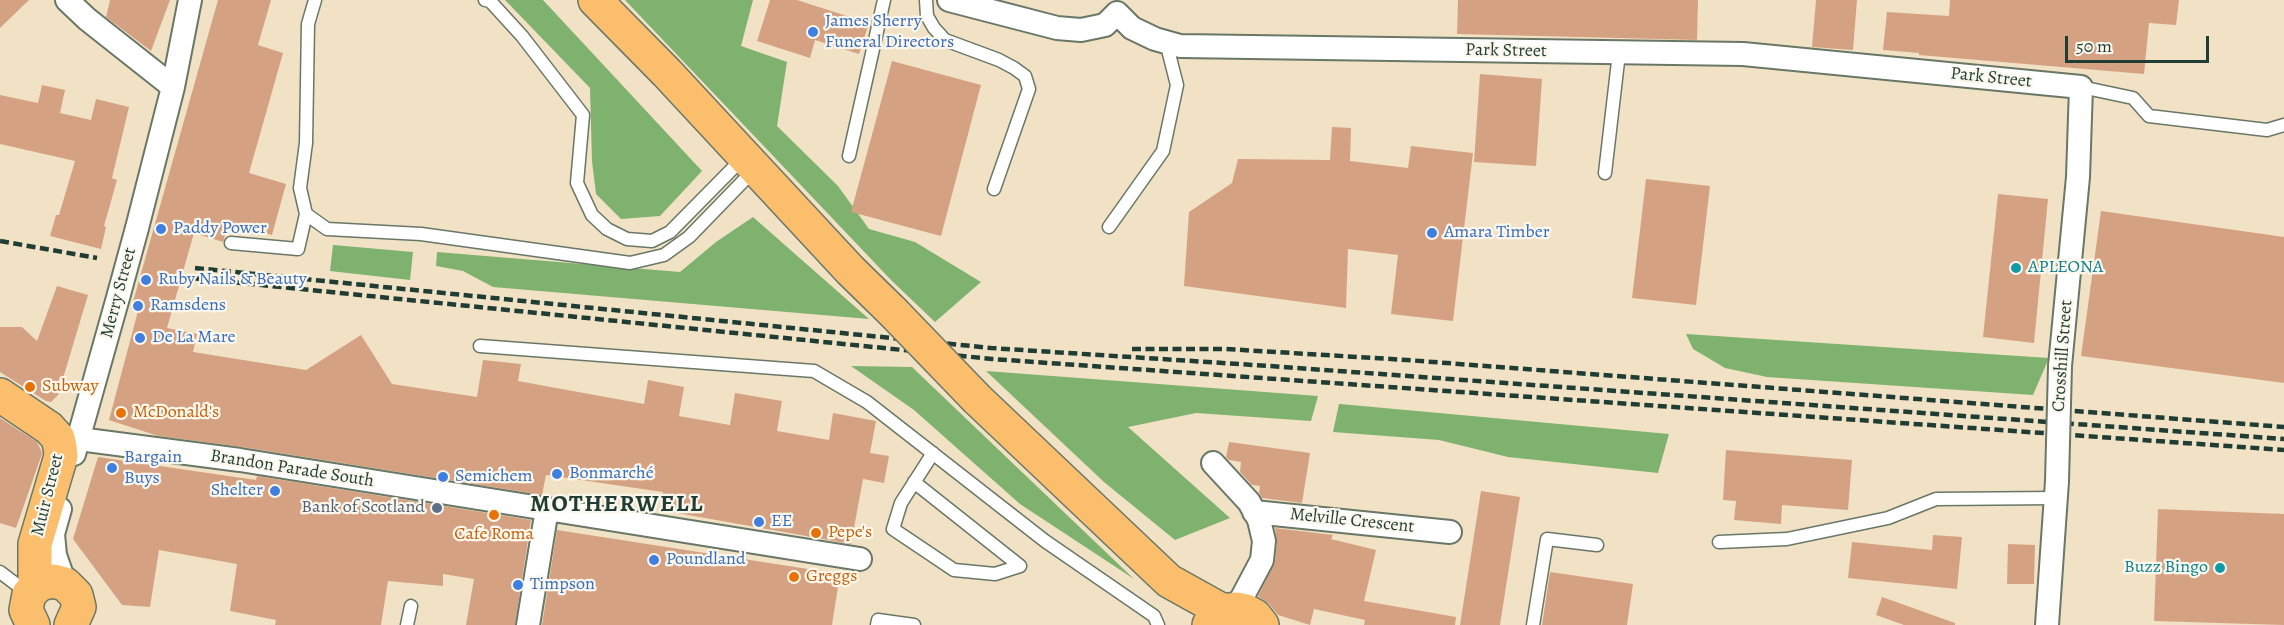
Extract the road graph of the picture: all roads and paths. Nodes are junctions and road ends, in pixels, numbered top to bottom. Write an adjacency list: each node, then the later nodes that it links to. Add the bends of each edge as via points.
1 (67, 0): 12 (street)
2 (190, 0): 12 (street, Merry Street)
3 (315, 0): 19 (lane, via 308,24 306,143 300,188)
4 (485, 0): 16 (lane, via 522,36 583,115 577,183 592,215 607,229 627,239 652,241 670,232)
5 (596, 0): 16 (main road)
6 (884, 0): 15 (lane)
7 (926, 0): 18 (lane, via 927,16 945,40 1014,68 1027,83 1029,89)
8 (949, 0): 9 (street, Park Street, via 1057,28 1081,30 1105,25)
9 (1115, 7): 10 (street, Park Street, via 1132,28)
10 (1166, 42): 11 (street, Park Street, via 1180,46); 20 (lane, via 1177,85 1163,151)
11 (1619, 53): 13 (street, Park Street, via 1743,54); 17 (lane)
12 (173, 87): 24 (street, Merry Street, bridge)
13 (2081, 87): 14 (lane, via 2133,99 2149,116 2267,130); 28 (street, Crosshill Street, bridge, via 2078,177 2060,366)
14 (2284, 125)
15 (849, 156)
16 (750, 162): 19 (lane, via 689,237 664,255 630,263 421,234 327,229); 36 (main road, bridge, via 977,399)
17 (1605, 172)
18 (994, 189)
19 (306, 214): 21 (lane, via 298,249)
20 (1109, 227)
21 (231, 243)
22 (480, 346): 25 (lane, via 814,371 867,402)
23 (0, 395): 38 (main road, Muir Street, via 58,438 61,456 35,544)
24 (79, 439): 29 (street, Brandon Parade South); 38 (street, Merry Street, via 53,534)
25 (933, 453): 27 (lane); 44 (lane, via 1046,541 1154,616)
26 (1213, 463): 30 (street)
27 (914, 482): 27 (lane, via 985,538 1020,566 995,574 954,570 893,529 901,502)
28 (2057, 490): 32 (lane, via 1936,499 1888,518 1787,539); 47 (street, Crosshill Street)
29 (547, 508): 34 (street, Brandon Parade South); 41 (street)
30 (1254, 512): 31 (street, Melville Crescent); 39 (street, via 1264,542 1262,560)
31 (1450, 532)
32 (1719, 542)
33 (1597, 545): 46 (lane, via 1547,539)
34 (860, 559)
35 (0, 572): 38 (lane)
36 (1169, 581): 39 (main road); 45 (main road)
37 (411, 606): 40 (lane)
38 (53, 611)
39 (1232, 618)
40 (407, 625)
41 (528, 625)
42 (877, 625): 43 (lane, via 878,620)
43 (914, 625)
44 (1158, 625)
45 (1194, 625)
46 (1533, 625)
47 (2047, 625)

